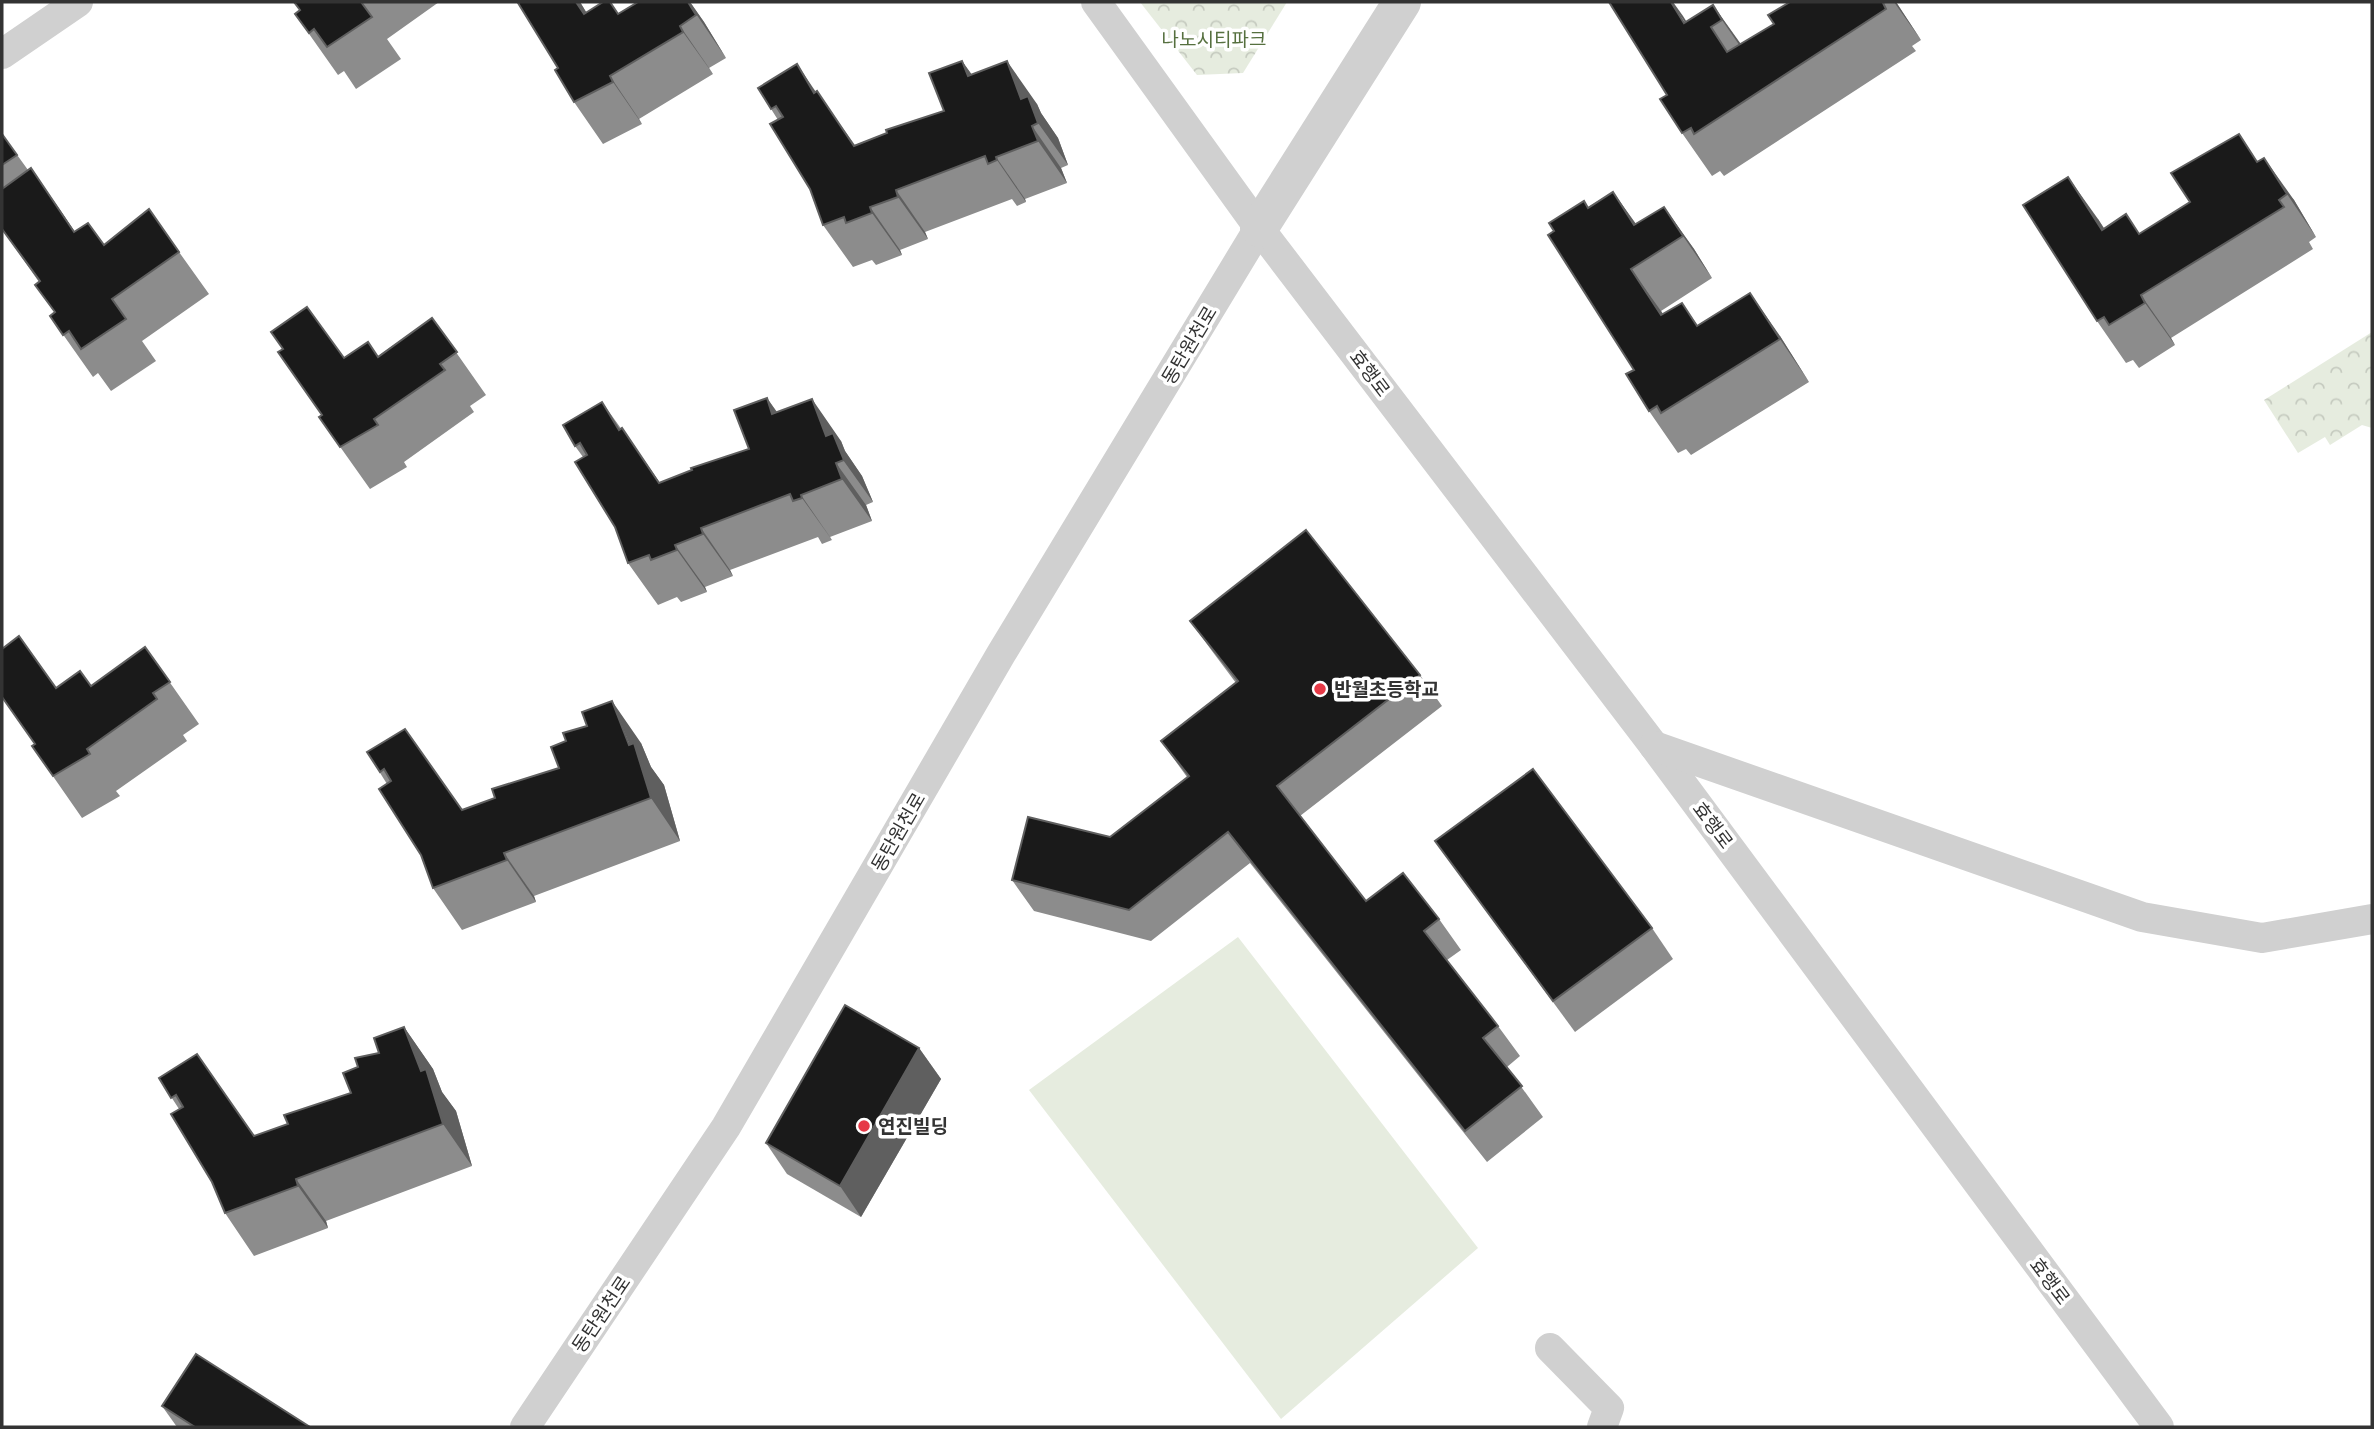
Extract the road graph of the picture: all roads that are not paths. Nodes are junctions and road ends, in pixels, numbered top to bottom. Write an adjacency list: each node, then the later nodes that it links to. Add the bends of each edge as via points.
1 (79, 2): 4 (street)
2 (1096, 2): 5 (street, 효행로)
3 (1402, 2): 5 (street)
4 (2, 54)
5 (1259, 228): 6 (street, 효행로); 9 (street, 동탄원천로, via 1002,654 726,1128)
6 (1654, 746): 7 (street, via 2143,917 2262,938); 11 (street, 효행로)
7 (2372, 919)
8 (1550, 1348): 10 (street, via 1609,1408)
9 (525, 1427)
10 (1602, 1427)
11 (2159, 1427)

